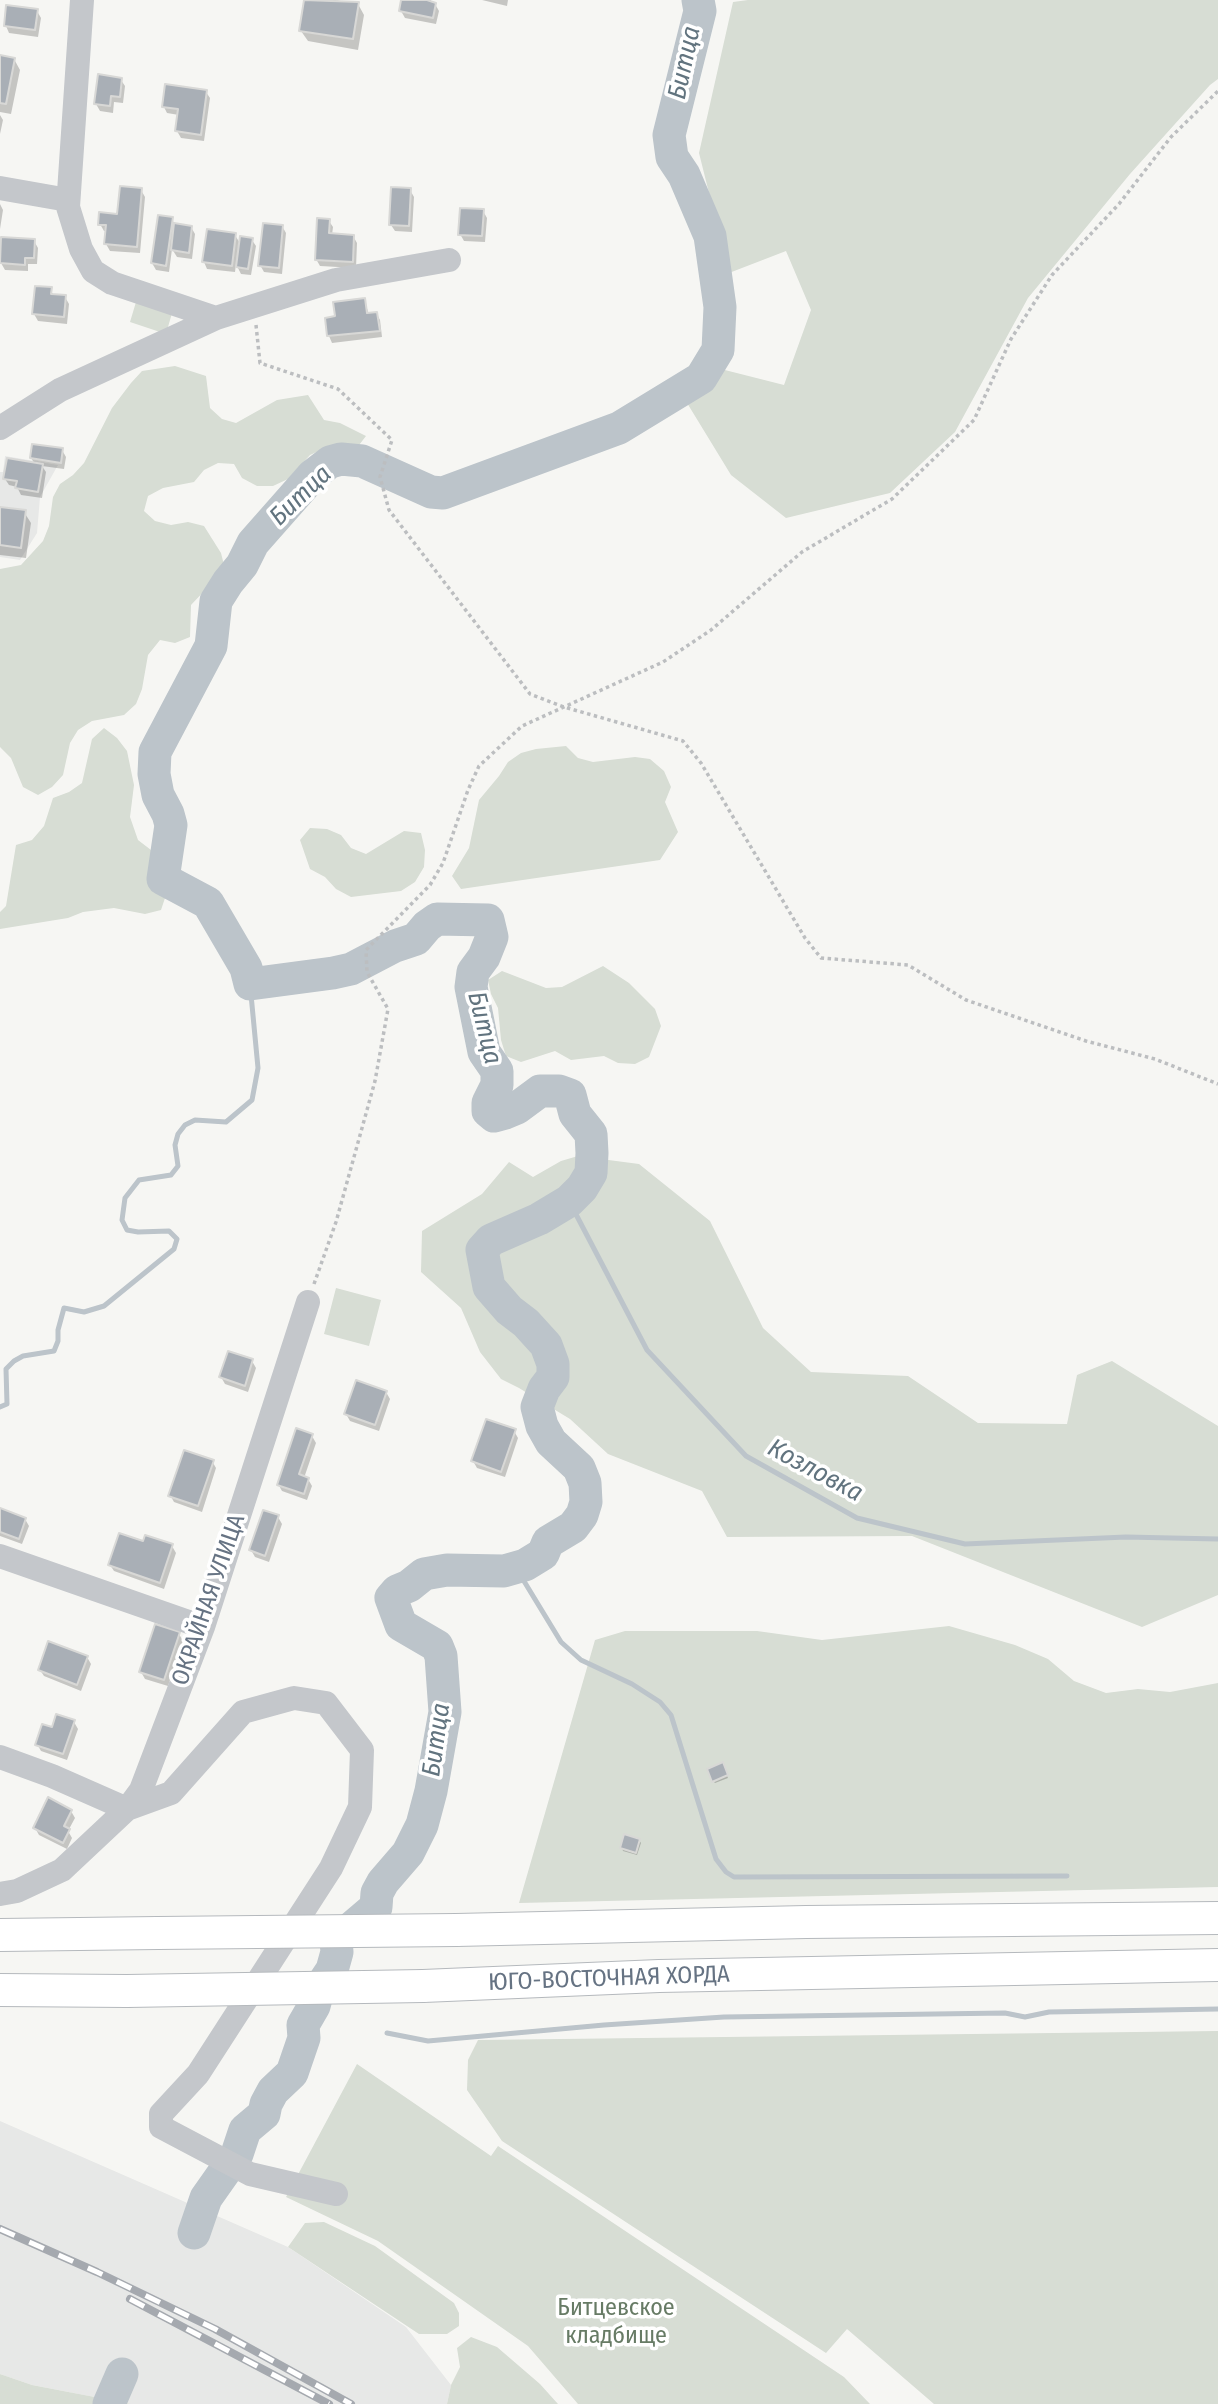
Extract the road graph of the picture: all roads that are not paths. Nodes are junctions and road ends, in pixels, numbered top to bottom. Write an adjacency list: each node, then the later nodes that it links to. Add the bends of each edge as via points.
1 (82, 0): 3 (street)
2 (0, 188): 3 (street)
3 (68, 200): 5 (street, via 81,248 93,271 112,283)
4 (449, 260): 5 (street, via 336,280)
5 (216, 318): 6 (street, via 60,390)
6 (0, 428)
7 (308, 1302): 9 (street, ОКРАЙНАЯ УЛИЦА)
8 (0, 1556): 9 (street)
9 (203, 1627): 11 (street, ОКРАЙНАЯ УЛИЦА, via 141,1790)
10 (0, 1757): 11 (street)
11 (127, 1810): 12 (street, ОКРАЙНАЯ УЛИЦА, via 62,1870); 17 (street, via 171,1793 243,1712 294,1698 326,1703 362,1750 360,1807 331,1868 198,2074 161,2114 161,2127 250,2174)
12 (0, 1894)
13 (1218, 1919): 14 (main road, bridge)
14 (0, 1935)
15 (1218, 1965): 16 (main road, ЮГО-ВОСТОЧНАЯ ХОРДА, bridge, via 659,1976 423,1986)
16 (0, 1990)
17 (336, 2194)

